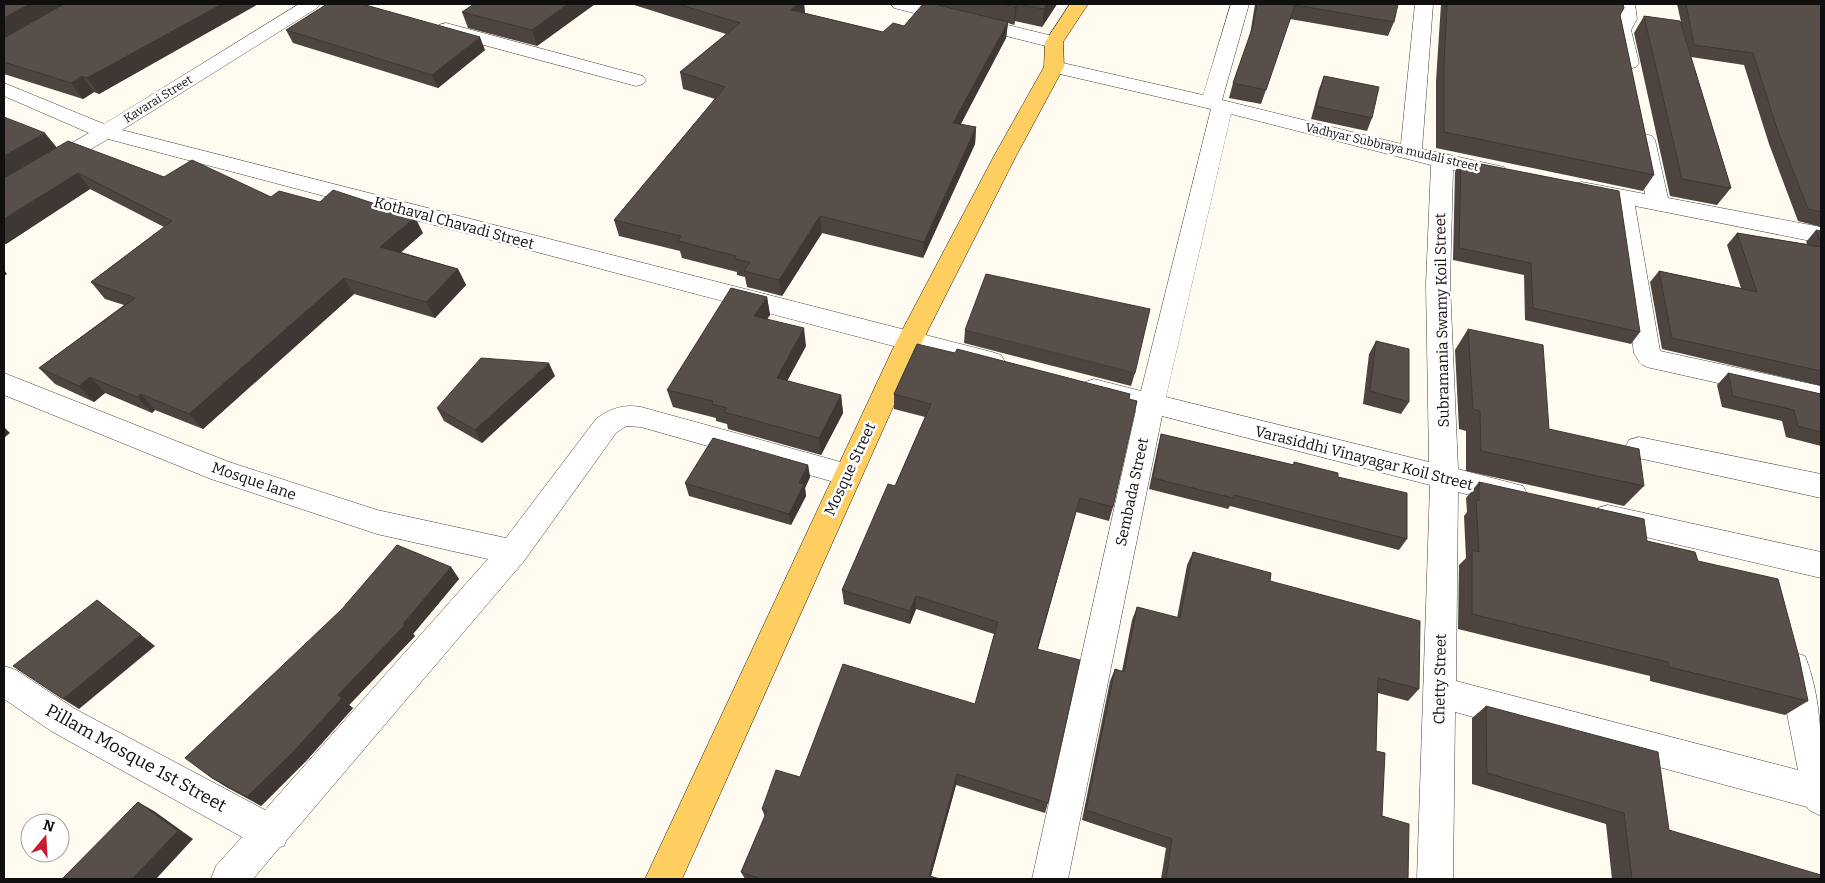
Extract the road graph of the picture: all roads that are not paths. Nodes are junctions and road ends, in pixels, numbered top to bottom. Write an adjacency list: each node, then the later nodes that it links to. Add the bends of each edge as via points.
1 (311, 4): 14 (street, Kavarai Street)
2 (900, 4): 8 (street, Vadhyar Subbraya mudali street)
3 (1079, 4): 8 (main road, Mosque Street)
4 (1240, 4): 12 (street, Sembada Street)
5 (1424, 4): 15 (street)
6 (1626, 4): 9 (street, via 1628,19 1622,30)
7 (426, 24): 10 (street)
8 (1054, 55): 12 (street, Vadhyar Subbraya mudali street); 23 (main road, Mosque Street)
9 (1632, 78)
10 (636, 80)
11 (4, 89): 14 (street, Kothaval Chavadi Street)
12 (1216, 105): 15 (street, Vadhyar Subbraya mudali street); 28 (street, Sembada Street)
13 (1640, 117): 21 (street)
14 (105, 132): 19 (street, Kavarai Street); 23 (street, Kothaval Chavadi Street)
15 (1411, 152): 16 (street, Vadhyar Subbraya mudali street)
16 (1442, 161): 17 (street, Vadhyar Subbraya mudali street); 31 (street, Subramania Swamy Koil Street, via 1438,284)
17 (1518, 176)
18 (1565, 186): 20 (street)
19 (4, 191)
20 (1622, 197): 21 (street); 27 (street, via 1647,353 1651,359)
21 (1658, 204): 22 (street)
22 (1821, 235)
23 (910, 340): 24 (street); 30 (main road, Mosque Street)
24 (1016, 368)
25 (4, 383): 35 (street, Mosque lane, via 221,471 377,522)
26 (1074, 384): 28 (street, Varasiddhi Vinayagar Koil Street)
27 (1821, 396)
28 (1151, 404): 31 (street, Varasiddhi Vinayagar Koil Street); 44 (street, Sembada Street)
29 (1639, 448): 32 (street)
30 (848, 475): 35 (street, via 642,416 617,417 606,426); 43 (main road, Mosque Street)
31 (1444, 478): 33 (street, Varasiddhi Vinayagar Koil Street); 39 (street, Chetty Street)
32 (1821, 486)
33 (1540, 501)
34 (1578, 510): 36 (street, via 1774,569)
35 (513, 552): 41 (street)
36 (1821, 565)
37 (1788, 640): 40 (street)
38 (4, 680): 41 (street, Pillam Mosque 1st Street, via 63,720)
39 (1439, 692): 40 (street); 45 (street, Chetty Street)
40 (1821, 796)
41 (271, 833): 42 (street)
42 (229, 879)
43 (663, 879)
44 (1050, 879)
45 (1435, 879)

